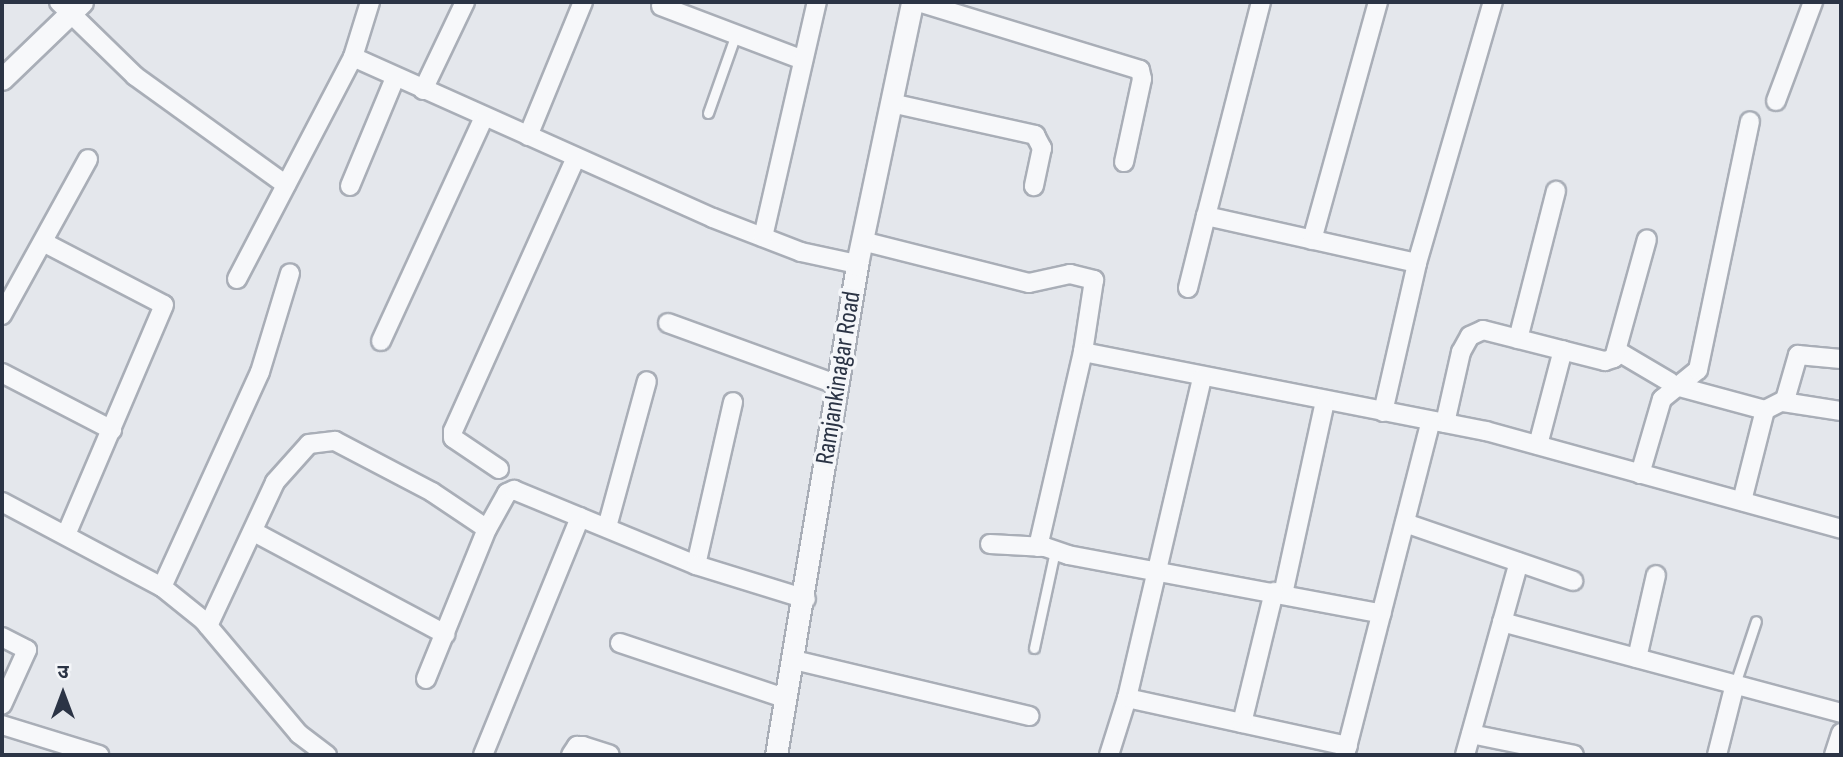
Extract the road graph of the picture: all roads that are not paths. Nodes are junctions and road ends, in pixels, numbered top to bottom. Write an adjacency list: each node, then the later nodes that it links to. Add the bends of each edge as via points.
1 (370, 2): 14 (street)
2 (465, 2): 18 (street)
3 (583, 2): 24 (street)
4 (817, 2): 15 (street)
5 (912, 2): 20 (street, Ramjankinagar Road)
6 (918, 2): 27 (street, via 1140,70 1142,79)
7 (1261, 2): 32 (street)
8 (1378, 2): 35 (street)
9 (1490, 2): 38 (street)
10 (1813, 2): 19 (street)
11 (70, 5): 16 (street); 28 (street, via 135,76)
12 (661, 6): 13 (street)
13 (736, 34): 15 (street); 21 (lane)
14 (353, 57): 17 (street); 28 (street)
15 (803, 60): 33 (street)
16 (6, 68)
17 (395, 78): 18 (street); 29 (street)
18 (423, 90): 22 (street)
19 (1776, 102)
20 (891, 103): 30 (street, via 1035,135 1042,148); 36 (street, Ramjankinagar Road)
21 (708, 113)
22 (484, 117): 24 (street); 46 (street)
23 (1749, 121): 54 (street, via 1698,370)
24 (528, 136): 25 (street)
25 (576, 157): 33 (street); 65 (street, via 453,431 453,438)
26 (88, 159): 37 (street)
27 (1124, 162)
28 (286, 185): 41 (street)
29 (350, 186)
30 (1034, 186)
31 (1556, 191): 45 (street)
32 (1206, 216): 35 (street); 42 (street)
33 (763, 237): 39 (street, via 801,252)
34 (1647, 239): 49 (street)
35 (1312, 240): 38 (street)
36 (862, 241): 39 (street, Ramjankinagar Road); 48 (street, via 1029,283 1063,275 1090,277 1096,284)
37 (43, 242): 43 (street); 63 (street, via 164,305)
38 (1417, 263): 61 (street)
39 (857, 264): 55 (street, Ramjankinagar Road)
40 (290, 273): 83 (street, via 260,372)
41 (237, 279)
42 (1188, 288)
43 (2, 315)
44 (668, 323): 55 (street)
45 (1517, 339): 47 (street); 62 (street, via 1483,330 1470,336)
46 (382, 341)
47 (1563, 350): 49 (street, via 1605,361); 64 (street)
48 (1083, 352): 52 (street); 77 (street)
49 (1619, 352): 54 (street)
50 (1841, 359): 58 (street, via 1798,355)
51 (2, 373): 63 (street)
52 (1202, 378): 56 (street); 80 (street)
53 (647, 381): 71 (street)
54 (1673, 384): 59 (street); 66 (street, via 1662,399)
55 (838, 385): 85 (street, Ramjankinagar Road)
56 (1325, 401): 61 (street); 84 (street)
57 (733, 402): 79 (street)
58 (1783, 402): 59 (street); 60 (street)
59 (1765, 410): 67 (street)
60 (1841, 411)
61 (1383, 412): 62 (street)
62 (1438, 422): 64 (street); 70 (street)
63 (112, 430): 75 (street)
64 (1538, 445): 66 (street)
65 (499, 469)
66 (1640, 474): 67 (street)
67 (1742, 501): 72 (street)
68 (2, 502): 75 (street)
69 (580, 517): 71 (street); 73 (street, via 514,489 507,493); 111 (street)
70 (1405, 523): 78 (street); 86 (street)
71 (607, 527): 79 (street)
72 (1841, 528)
73 (487, 529): 74 (street, via 432,492 335,441 309,444 292,460 275,482); 90 (street)
74 (254, 532): 89 (street); 90 (street)
75 (66, 535): 83 (street)
76 (990, 544): 77 (street)
77 (1047, 549): 80 (street); 93 (lane)
78 (1519, 562): 82 (street); 88 (street)
79 (696, 565): 85 (street)
80 (1158, 569): 84 (street); 98 (street)
81 (1656, 575): 94 (street)
82 (1573, 581)
83 (162, 587): 89 (street)
84 (1279, 593): 86 (street); 103 (street)
85 (806, 599): 95 (street, Ramjankinagar Road)
86 (1382, 614): 108 (street)
87 (1756, 621): 97 (lane)
88 (1502, 622): 94 (street); 106 (street)
89 (208, 626): 110 (street, via 299,734)
90 (445, 634): 96 (street)
91 (2, 637): 100 (street, via 27,650)
92 (620, 643): 99 (street)
93 (1034, 648)
94 (1637, 658): 97 (street)
95 (794, 660): 99 (street, Ramjankinagar Road); 102 (street)
96 (426, 679)
97 (1735, 684): 101 (street); 118 (street)
98 (1127, 698): 103 (street); 115 (street)
99 (787, 699): 114 (street, Ramjankinagar Road)
100 (2, 705)
101 (1841, 713)
102 (1029, 716)
103 (1242, 723): 108 (street)
104 (2, 725): 107 (street)
105 (1841, 733): 119 (street)
106 (1471, 734): 116 (street); 117 (street)
107 (45, 747): 109 (street)
108 (1347, 751)
109 (99, 755)
110 (327, 755)
111 (483, 755)
112 (571, 755): 113 (street, via 577,746)
113 (610, 755)
114 (776, 755)
115 (1109, 755)
116 (1465, 755)
117 (1574, 755)
118 (1717, 755)
119 (1834, 755)

